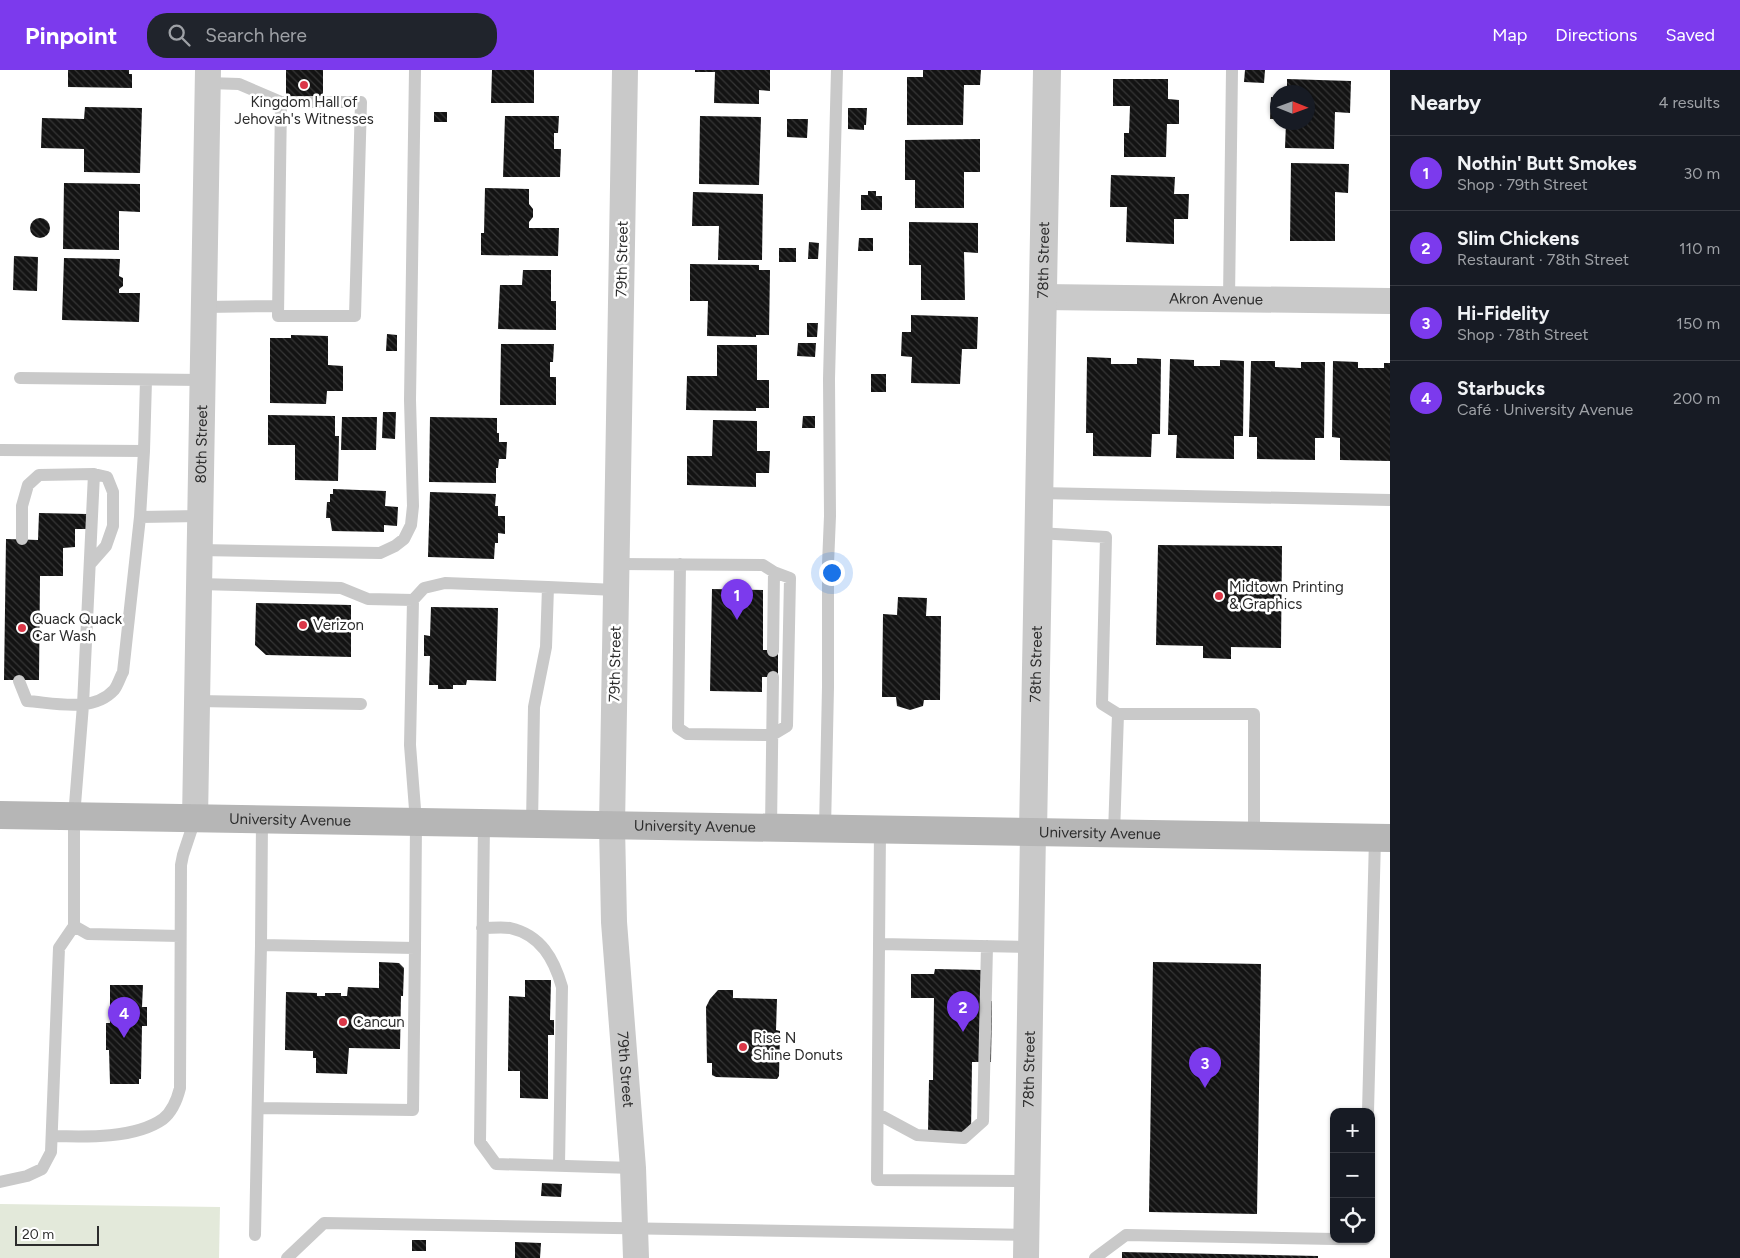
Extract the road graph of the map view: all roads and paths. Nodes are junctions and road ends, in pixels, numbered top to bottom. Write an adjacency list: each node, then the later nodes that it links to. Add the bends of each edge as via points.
1 (415, 70): 25 (lane, via 411,525 404,539 380,553)
2 (625, 70): 27 (street, 79th Street)
3 (837, 70): 51 (lane, via 829,379)
4 (1046, 70): 8 (street, 78th Street)
5 (1232, 70): 9 (lane)
6 (208, 77): 7 (lane, via 239,84); 12 (street, 80th Street)
7 (281, 102): 11 (lane); 11 (lane, via 361,102 355,316 278,316)
8 (1042, 297): 9 (street, Akron Avenue); 19 (street, 78th Street)
9 (1229, 299): 10 (street, Akron Avenue)
10 (1390, 301)
11 (278, 306): 12 (lane)
12 (204, 307): 15 (street, 80th Street)
13 (20, 378): 14 (lane)
14 (146, 380): 15 (lane); 17 (lane)
15 (202, 380): 21 (street, 80th Street)
16 (0, 450): 17 (lane)
17 (144, 451): 22 (lane)
18 (94, 474): 24 (lane, via 39,475 28,486 22,506); 26 (lane); 26 (lane, via 107,477 114,492 113,526 106,546)
19 (1039, 493): 20 (lane); 23 (street, 78th Street)
20 (1390, 500)
21 (200, 516): 22 (lane); 25 (street, 80th Street)
22 (140, 517): 39 (lane, via 123,672 116,689)
23 (1038, 533): 40 (lane, via 1106,537 1102,704); 53 (street, 78th Street)
24 (22, 540)
25 (199, 550): 30 (street, 80th Street)
26 (91, 563): 39 (lane)
27 (617, 564): 28 (lane); 32 (street, 79th Street)
28 (680, 564): 29 (lane, via 762,565); 41 (lane, via 678,728 687,734)
29 (774, 572): 34 (lane); 41 (lane, via 790,578 787,726)
30 (199, 584): 33 (lane, via 341,588 368,599); 37 (street, 80th Street)
31 (548, 586): 32 (lane); 33 (lane, via 445,583 424,588); 48 (lane, via 546,647 534,707)
32 (616, 590): 49 (street, 79th Street)
33 (413, 600): 46 (lane, via 410,745)
34 (774, 651)
35 (773, 678): 41 (lane)
36 (19, 680): 39 (lane, via 27,701)
37 (197, 701): 38 (lane); 44 (street, 80th Street)
38 (361, 704)
39 (83, 705): 43 (lane)
40 (1118, 714): 54 (lane); 55 (lane, via 1254,714)
41 (772, 735): 50 (lane)
42 (0, 816): 43 (main road, University Avenue)
43 (74, 817): 44 (main road, University Avenue); 57 (lane)
44 (194, 819): 45 (main road, University Avenue); 59 (lane, via 181,866)
45 (262, 820): 46 (main road, University Avenue); 60 (lane)
46 (416, 822): 47 (main road, University Avenue); 64 (lane)
47 (484, 824): 48 (main road, University Avenue); 58 (lane)
48 (532, 824): 49 (main road, University Avenue)
49 (612, 826): 50 (main road, University Avenue); 70 (street, 79th Street, via 614,922)
50 (771, 828): 51 (main road, University Avenue)
51 (825, 829): 52 (main road, University Avenue)
52 (880, 830): 53 (main road, University Avenue); 61 (lane)
53 (1033, 832): 54 (main road, University Avenue); 63 (street, 78th Street)
54 (1114, 834): 55 (main road, University Avenue)
55 (1254, 836): 56 (main road, University Avenue)
56 (1382, 838): 66 (lane)
57 (74, 926): 59 (lane, via 88,934); 68 (lane, via 59,948)
58 (482, 928): 69 (lane, via 509,928 526,934 547,950 556,968 562,987); 69 (lane, via 480,1142 496,1164)
59 (180, 936): 68 (lane, via 180,1088 175,1105 164,1118 147,1127 113,1136)
60 (261, 944): 64 (lane); 65 (lane)
61 (880, 944): 62 (lane); 67 (lane)
62 (987, 946): 63 (lane); 67 (lane, via 983,1122 964,1138 917,1135)
63 (1031, 947): 71 (street, 78th Street)
64 (415, 948): 65 (lane, via 413,1110)
65 (258, 1108): 74 (lane)
66 (1368, 1108)
67 (878, 1114): 71 (lane, via 877,1180)
68 (52, 1136): 72 (lane, via 51,1152 42,1169)
69 (559, 1166): 70 (lane)
70 (633, 1168): 73 (street, 79th Street)
71 (1027, 1181): 76 (street, 78th Street)
72 (0, 1182)
73 (636, 1228): 76 (lane); 77 (lane, via 324,1223); 78 (street, 79th Street)
74 (255, 1235)
75 (1330, 1239): 79 (lane, via 1126,1234)
76 (1026, 1247)
77 (287, 1258)
78 (636, 1258)
79 (1095, 1258)

